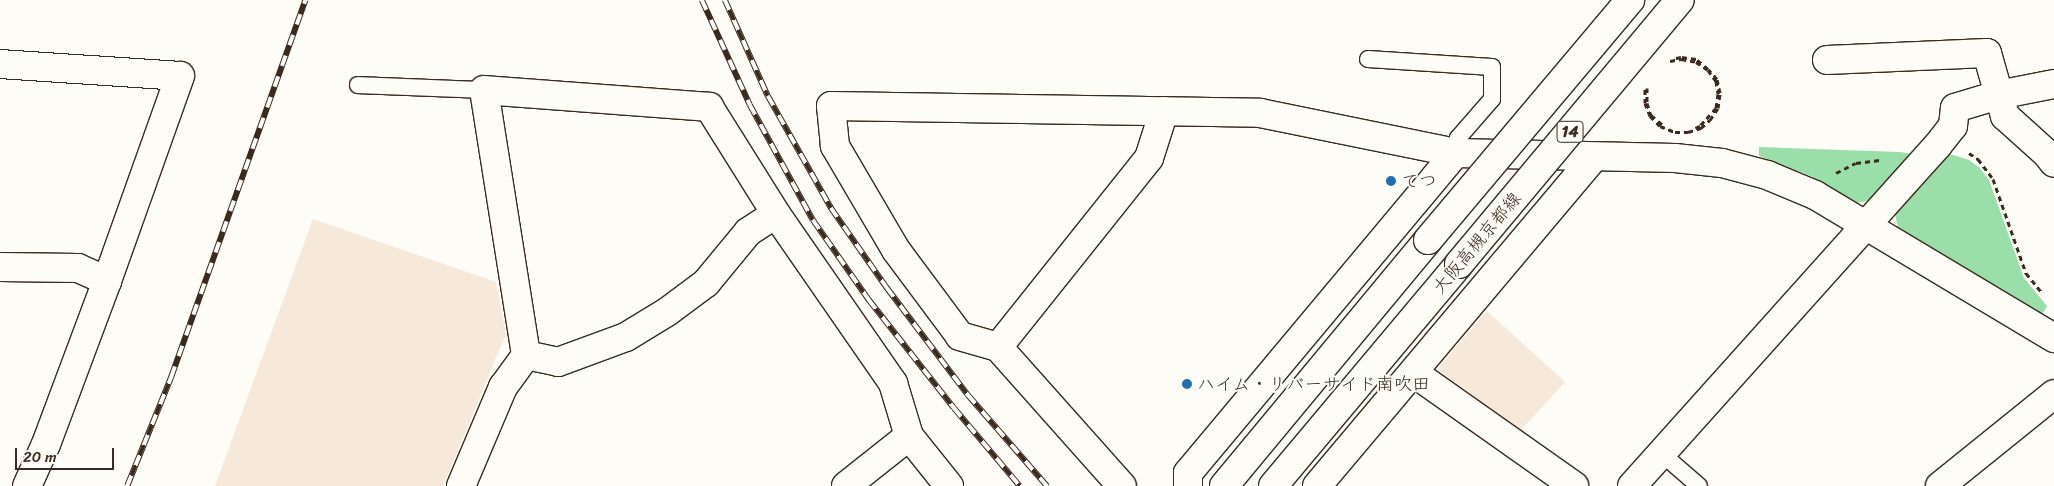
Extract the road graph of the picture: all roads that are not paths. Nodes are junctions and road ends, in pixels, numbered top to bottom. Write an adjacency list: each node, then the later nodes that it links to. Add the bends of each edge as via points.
1 (1630, 0): 31 (street, 14, bridge)
2 (1680, 0): 32 (street, 大阪高槻京都線 / 14, bridge)
3 (1368, 59): 11 (lane, via 1492,68 1492,99 1458,138)
4 (1827, 60): 9 (street, via 1987,53)
5 (0, 64): 17 (street, via 180,76)
6 (2054, 84): 9 (street)
7 (358, 85): 8 (lane)
8 (484, 90): 14 (street, via 709,106); 20 (street)
9 (1998, 95): 13 (street, via 2005,116); 15 (street, via 1955,108 1953,126)
10 (1164, 111): 11 (street, via 1260,113); 19 (street, via 1149,158); 19 (street, via 832,106 835,146 896,250 960,336)
11 (1456, 153): 12 (street); 30 (street, via 1188,473)
12 (1594, 157): 15 (street, via 1674,158 1722,163 1789,183); 21 (street)
13 (2054, 163)
14 (776, 214): 20 (street, via 748,232 706,283 626,337 558,362); 23 (street, via 894,383)
15 (1865, 226): 18 (street); 24 (street)
16 (0, 267): 17 (street, via 78,268)
17 (107, 281): 25 (street)
18 (2054, 338)
19 (998, 347): 29 (street)
20 (526, 355): 26 (street, via 502,387)
21 (1414, 372): 33 (street); 34 (street)
22 (2054, 394): 37 (street)
23 (909, 436): 27 (street); 28 (street)
24 (1661, 452): 35 (street); 36 (lane)
25 (27, 486)
26 (461, 486)
27 (846, 486)
28 (949, 486)
29 (1122, 486)
30 (1188, 486)
31 (1224, 486)
32 (1273, 486)
33 (1317, 486)
34 (1574, 486)
35 (1632, 486)
36 (1699, 486)
37 (1940, 486)

